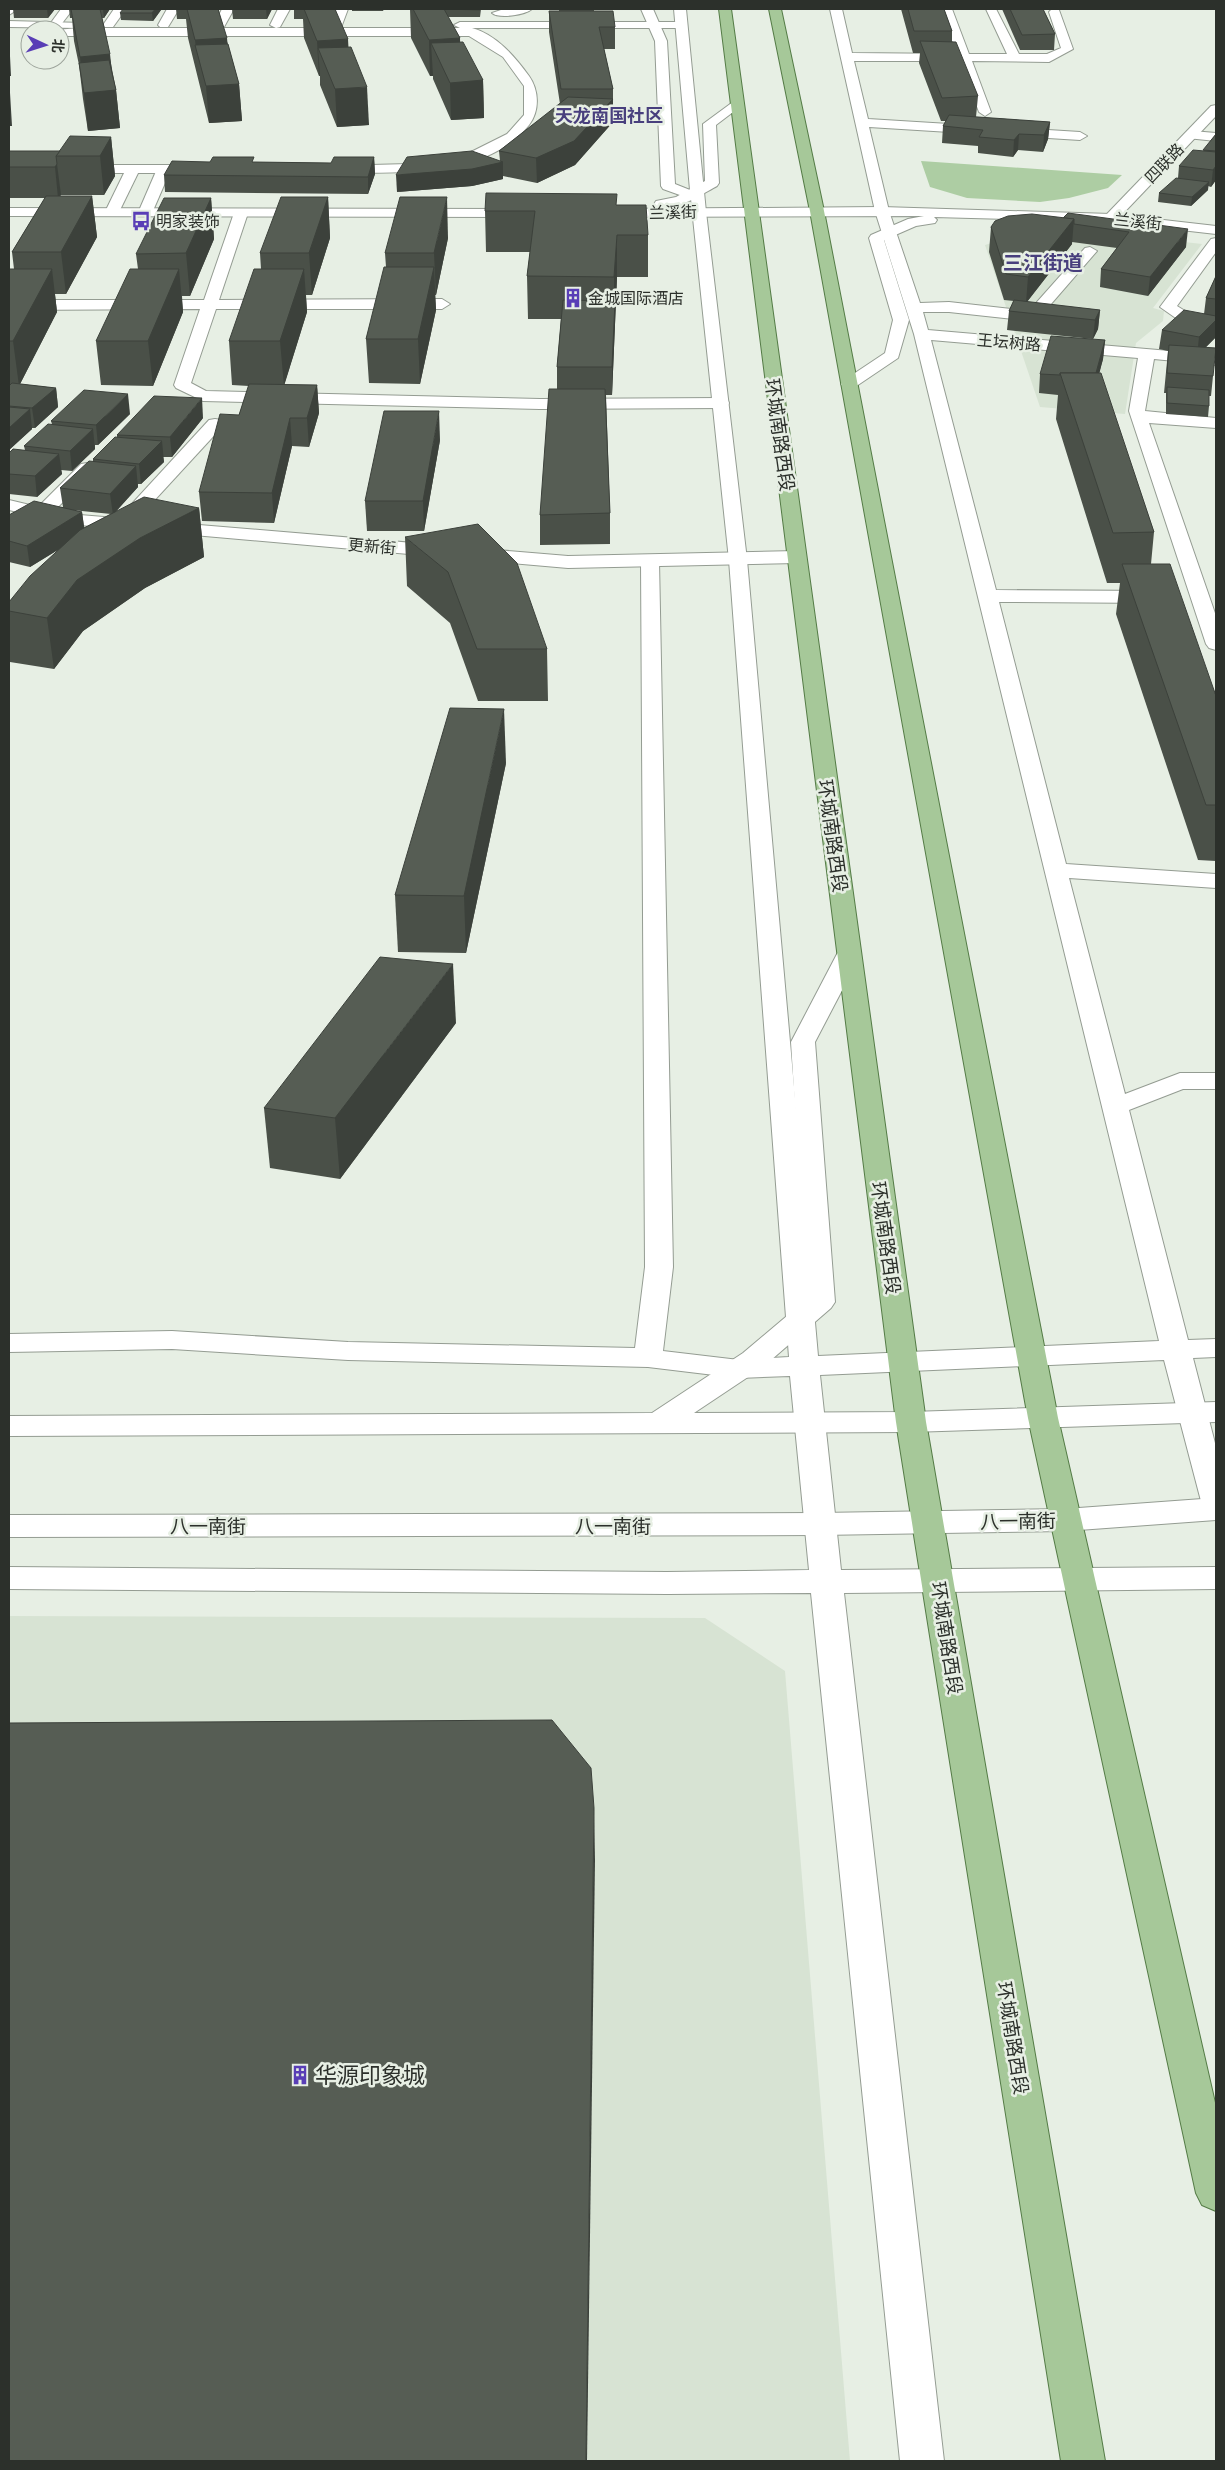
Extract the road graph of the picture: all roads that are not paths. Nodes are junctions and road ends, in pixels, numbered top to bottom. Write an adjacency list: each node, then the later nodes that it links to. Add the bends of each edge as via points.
1 (12, 9): 15 (street)
2 (120, 9): 18 (street)
3 (174, 9): 19 (street)
4 (228, 9): 20 (street)
5 (284, 9): 21 (street)
6 (342, 9): 22 (street)
7 (526, 9): 14 (street)
8 (647, 9): 24 (street)
9 (725, 9): 30 (main road, 环城南路西段)
10 (776, 9): 43 (main road)
11 (836, 9): 27 (street)
12 (946, 9): 28 (street)
13 (991, 10): 29 (street)
14 (498, 11): 23 (street)
15 (9, 12)
16 (1055, 12): 29 (street, via 1067,49 1049,58)
17 (680, 17): 24 (street); 42 (street)
18 (109, 25): 19 (street); 25 (street)
19 (164, 25): 20 (street)
20 (220, 25): 21 (street)
21 (276, 25): 22 (street)
22 (336, 25): 23 (street, via 398,21)
23 (495, 25): 24 (street)
24 (653, 25): 42 (street, via 661,41 668,186)
25 (70, 27)
26 (70, 28): 37 (street, via 472,32 507,54 530,86 530,115 512,137 464,161 409,168)
27 (847, 57): 28 (street); 33 (street)
28 (964, 57): 29 (street); 32 (street)
29 (1014, 58)
30 (738, 103): 42 (street, via 709,124 712,183); 47 (main road, 环城南路西段)
31 (1216, 109): 34 (street, 四联路)
32 (984, 112)
33 (862, 123): 35 (street); 44 (street)
34 (1192, 135): 36 (street); 53 (street, 四联路)
35 (1080, 136)
36 (1216, 137)
37 (324, 168)
38 (9, 169): 39 (street)
39 (133, 169): 40 (street); 46 (street)
40 (164, 169): 41 (street); 48 (street)
41 (221, 169)
42 (696, 199): 47 (street, 兰溪街); 51 (street, 兰溪街, via 614,213); 67 (street)
43 (817, 210): 44 (street, 兰溪街); 47 (street, 兰溪街); 66 (main road)
44 (882, 211): 52 (street, 兰溪街); 55 (street)
45 (9, 212): 46 (street)
46 (112, 212): 48 (street)
47 (750, 212): 75 (main road, 环城南路西段)
48 (145, 213): 49 (street)
49 (241, 213): 50 (street); 58 (street)
50 (536, 213)
51 (595, 213)
52 (986, 214): 53 (street, 兰溪街); 55 (street, via 913,222)
53 (1111, 218): 54 (street, 兰溪街)
54 (1216, 230)
55 (889, 232): 61 (street); 66 (street, via 876,238 901,320 892,355)
56 (1216, 242): 62 (street, via 1168,307 1185,318)
57 (1090, 251): 61 (street, via 1033,316 949,307)
58 (210, 304): 59 (street); 60 (street); 67 (street, via 182,385 203,396 540,404)
59 (442, 304)
60 (9, 305)
61 (914, 308): 63 (street)
62 (1216, 324)
63 (922, 334): 64 (street, 王坛树路); 80 (street)
64 (1147, 354): 65 (street, 王坛树路); 68 (street, via 1137,411)
65 (1216, 360)
66 (849, 384): 92 (main road)
67 (721, 402): 76 (street)
68 (1139, 417): 69 (street); 78 (street)
69 (1216, 423)
70 (215, 424): 74 (street)
71 (103, 453): 73 (street)
72 (9, 505): 73 (street, 更新街)
73 (42, 513): 74 (street, 更新街)
74 (123, 524): 77 (street, 更新街, via 568,562)
75 (797, 557): 76 (street, 更新街); 85 (main road, 环城南路西段)
76 (738, 560): 77 (street, 更新街); 88 (street)
77 (650, 561): 93 (street, via 659,1267)
78 (1194, 577): 79 (street); 81 (street)
79 (1216, 578)
80 (987, 596): 81 (street); 83 (street)
81 (1200, 598): 82 (street)
82 (1216, 640)
83 (1056, 870): 84 (street); 87 (street)
84 (1216, 881)
85 (849, 954): 88 (street, via 803,1042 821,1302); 94 (main road, 环城南路西段)
86 (1216, 1080): 87 (street, via 1180,1081)
87 (1115, 1107): 91 (street)
88 (801, 1320): 95 (street); 96 (street)
89 (9, 1344): 93 (street, via 172,1340 348,1352)
90 (1216, 1348): 91 (street)
91 (1176, 1350): 92 (street); 97 (street)
92 (1031, 1357): 94 (street); 98 (main road)
93 (648, 1358): 96 (street)
94 (903, 1362): 95 (street); 99 (main road, 环城南路西段)
95 (804, 1367): 96 (street); 101 (street)
96 (740, 1369): 100 (street)
97 (1204, 1413): 98 (street); 103 (street)
98 (1043, 1418): 99 (street); 105 (main road)
99 (911, 1422): 101 (street); 106 (main road, 环城南路西段)
100 (658, 1423): 101 (street); 102 (street)
101 (809, 1423): 107 (street)
102 (9, 1426)
103 (1216, 1500)
104 (1216, 1508): 105 (street, 八一南街)
105 (1065, 1520): 106 (street, 八一南街); 111 (main road)
106 (927, 1523): 107 (street, 八一南街); 112 (main road, 环城南路西段)
107 (820, 1524): 108 (street, 八一南街); 113 (street)
108 (9, 1526)
109 (9, 1578): 113 (street, via 667,1584)
110 (1216, 1578): 111 (street)
111 (1078, 1579): 112 (street); 114 (main road)
112 (937, 1581): 113 (street); 116 (main road, 环城南路西段)
113 (826, 1582): 115 (street)
114 (1216, 2193)
115 (922, 2461)
116 (1083, 2461)

